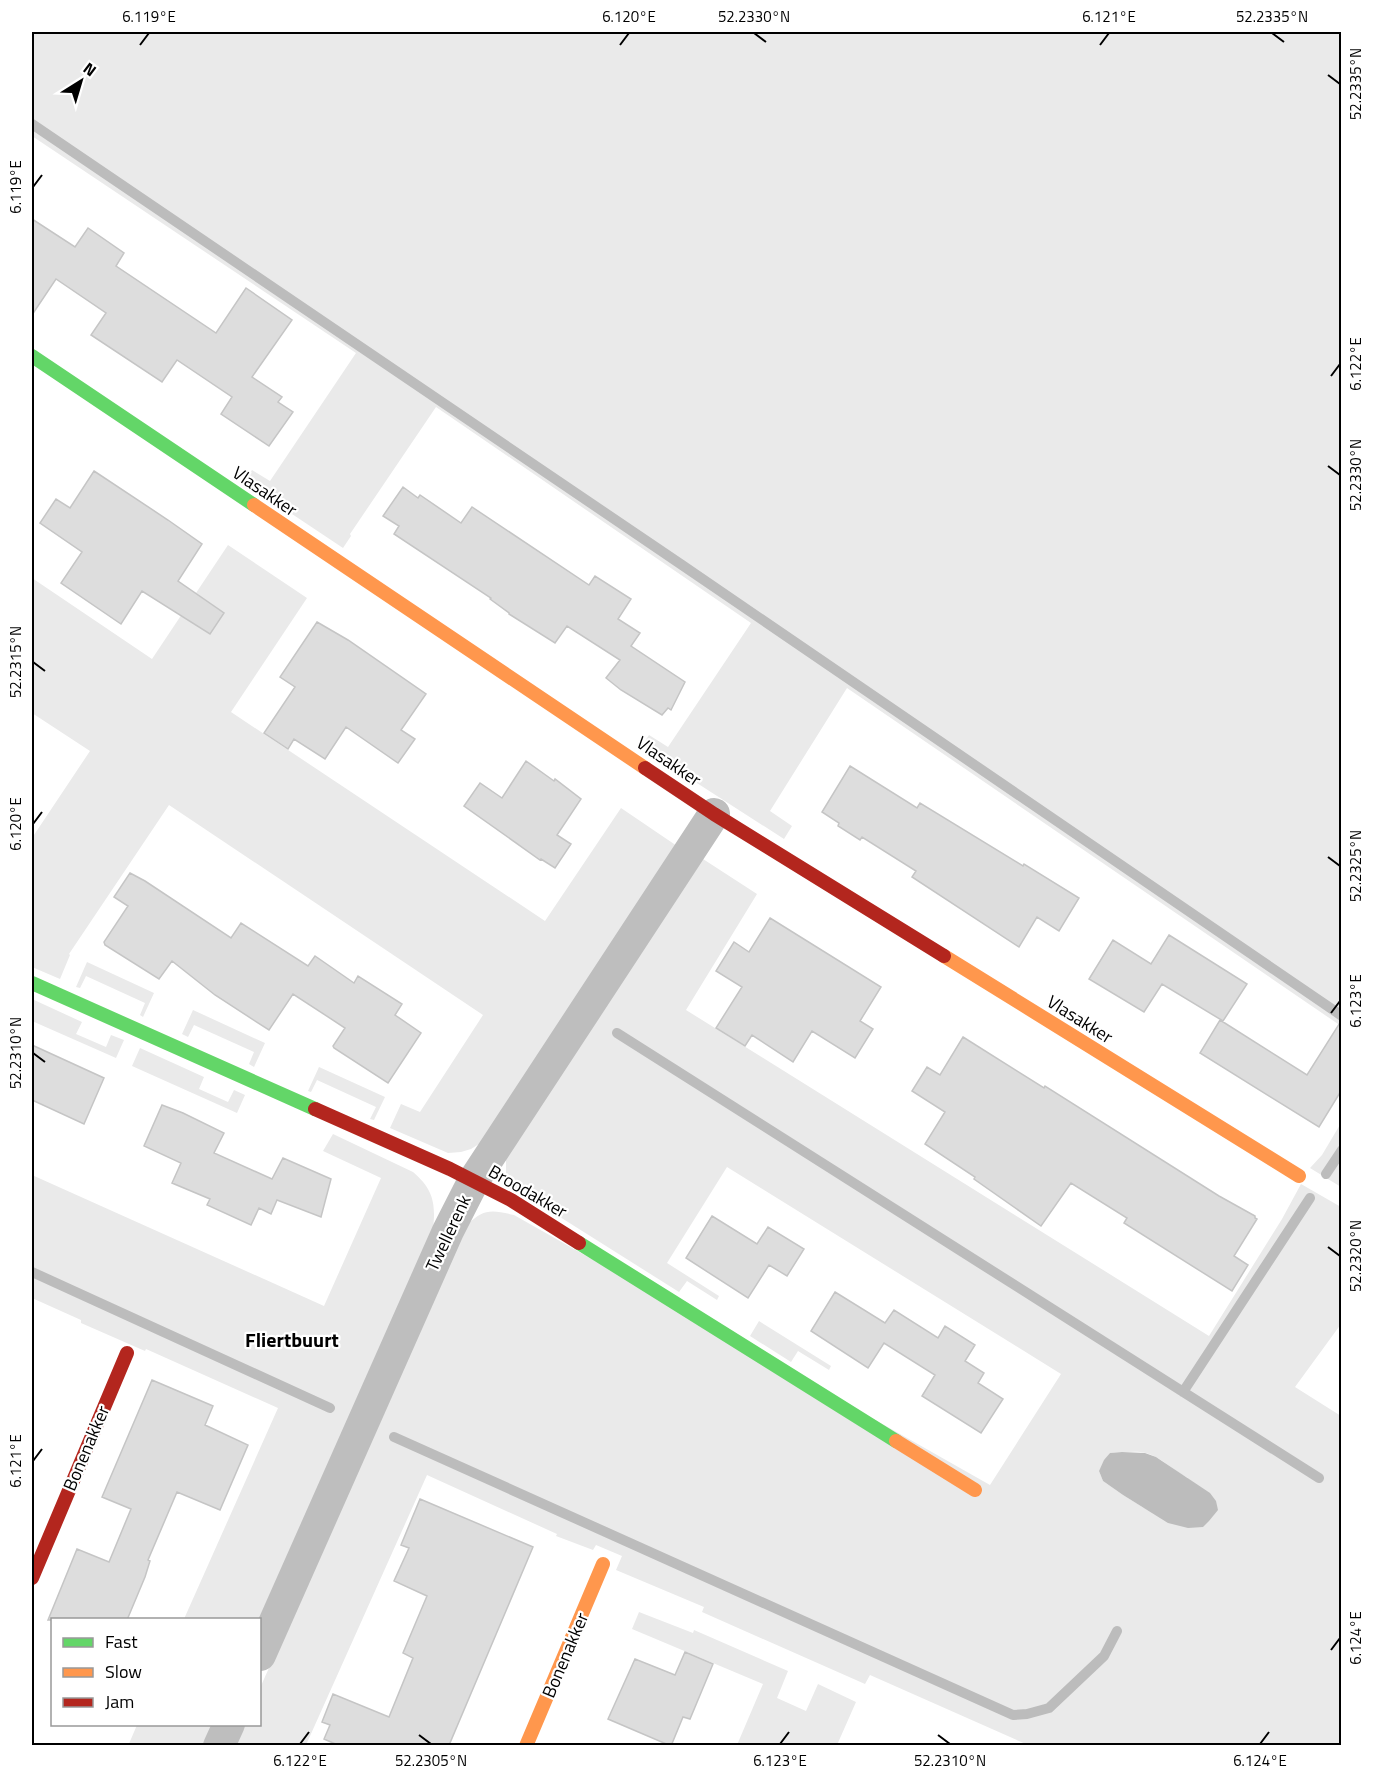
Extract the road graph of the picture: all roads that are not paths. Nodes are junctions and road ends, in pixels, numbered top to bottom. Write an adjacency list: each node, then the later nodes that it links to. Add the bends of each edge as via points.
1 (32, 356): 2 (street, Vlasakker)
2 (714, 814): 4 (street, Vlasakker); 5 (street, Twellerenk)
3 (32, 983): 5 (street, Broodakker)
4 (1299, 1176)
5 (474, 1180): 7 (street, Broodakker); 11 (street, Twellerenk)
6 (127, 1353): 8 (street, Bonenakker)
7 (975, 1490)
8 (39, 1541): 10 (street, Bonenakker)
9 (603, 1564): 14 (street, Bonenakker)
10 (32, 1578)
11 (261, 1653)
12 (229, 1726): 13 (street)
13 (219, 1746)
14 (526, 1746)

